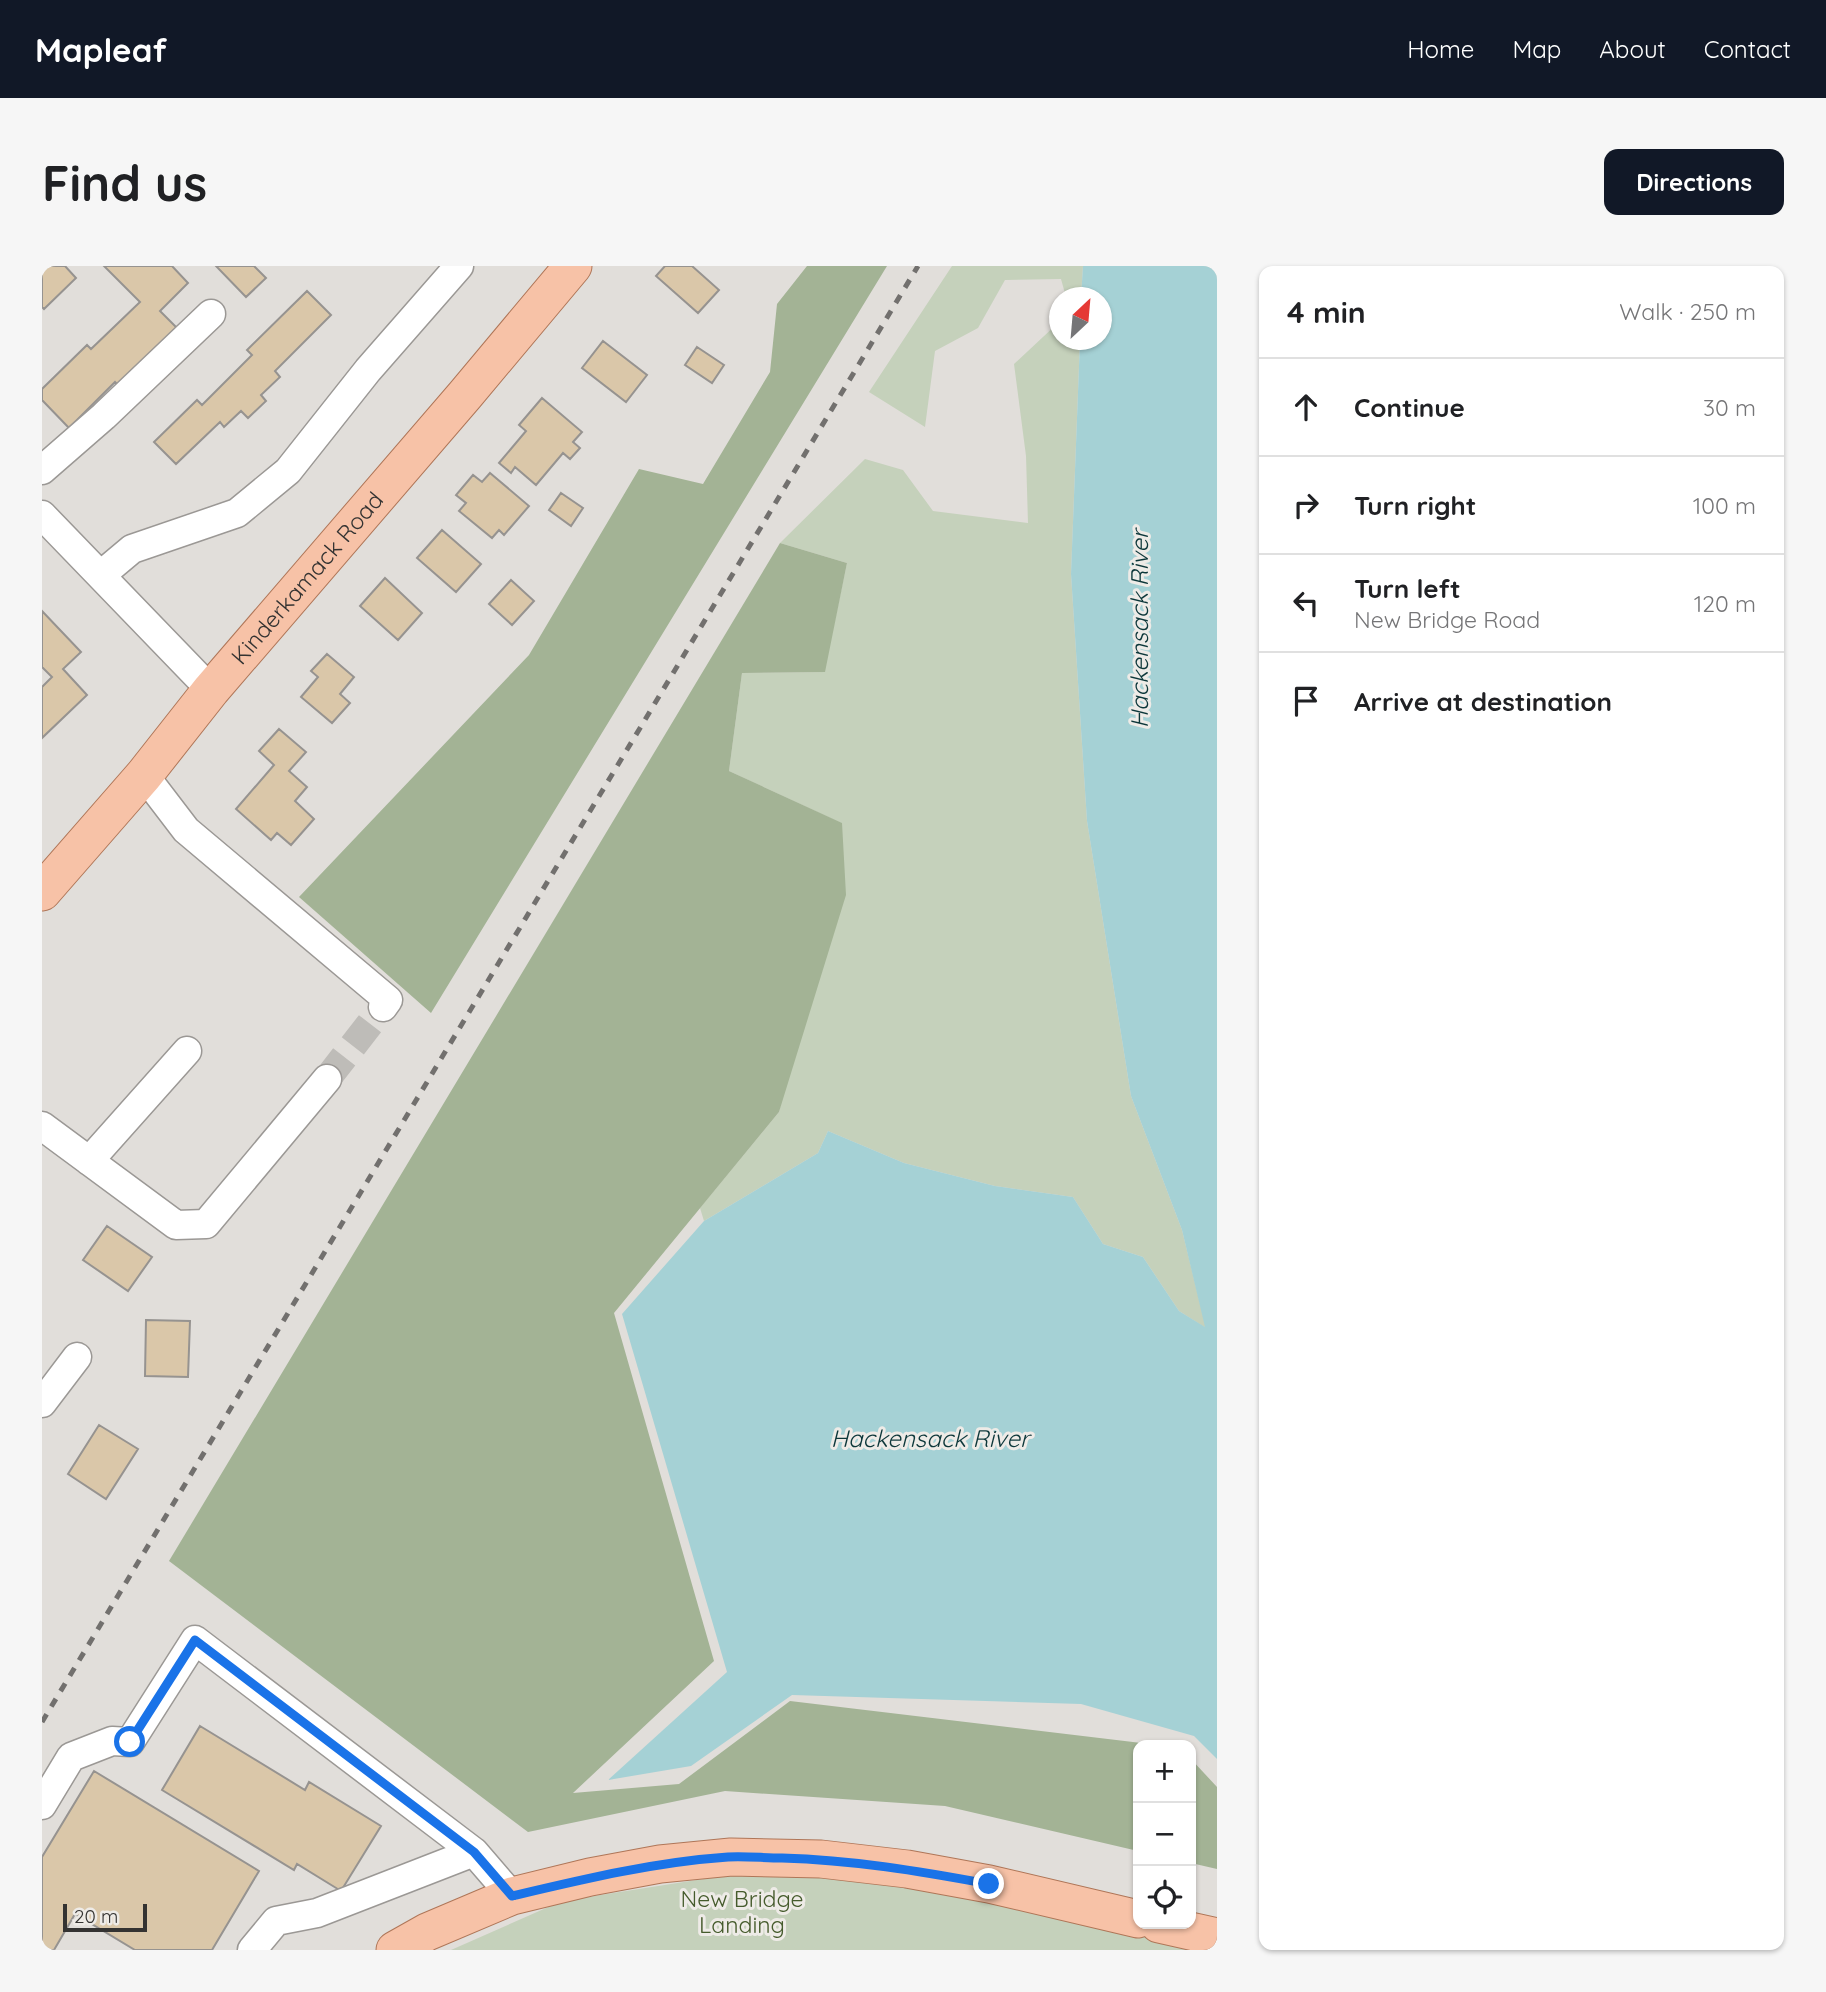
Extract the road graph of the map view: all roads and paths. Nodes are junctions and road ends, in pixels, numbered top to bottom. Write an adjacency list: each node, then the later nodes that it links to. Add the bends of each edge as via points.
1 (459, 266): 6 (street, via 288,471 237,513 132,549)
2 (573, 266): 7 (main road, Kinderkamack Road)
3 (211, 314): 4 (street)
4 (42, 470)
5 (42, 515): 6 (street)
6 (101, 575): 7 (street)
7 (211, 690): 8 (main road, Kinderkamack Road)
8 (144, 775): 9 (main road, Kinderkamack Road); 10 (street, via 186,830 388,1000)
9 (42, 892)
10 (383, 1007)
11 (187, 1051): 14 (street)
12 (327, 1079): 14 (street, via 206,1224 176,1225)
13 (42, 1126): 14 (street)
14 (89, 1161)
15 (77, 1357): 16 (street)
16 (42, 1403)
17 (42, 1805): 18 (street, via 71,1757 112,1741 130,1742 195,1640)
18 (474, 1852): 19 (street); 23 (street, via 317,1913 276,1921)
19 (512, 1896): 20 (main road, via 660,1864 731,1857 808,1859 907,1868); 24 (main road)
20 (1133, 1918)
21 (1181, 1929): 22 (main road)
22 (1217, 1937)
23 (252, 1950)
24 (396, 1950)

